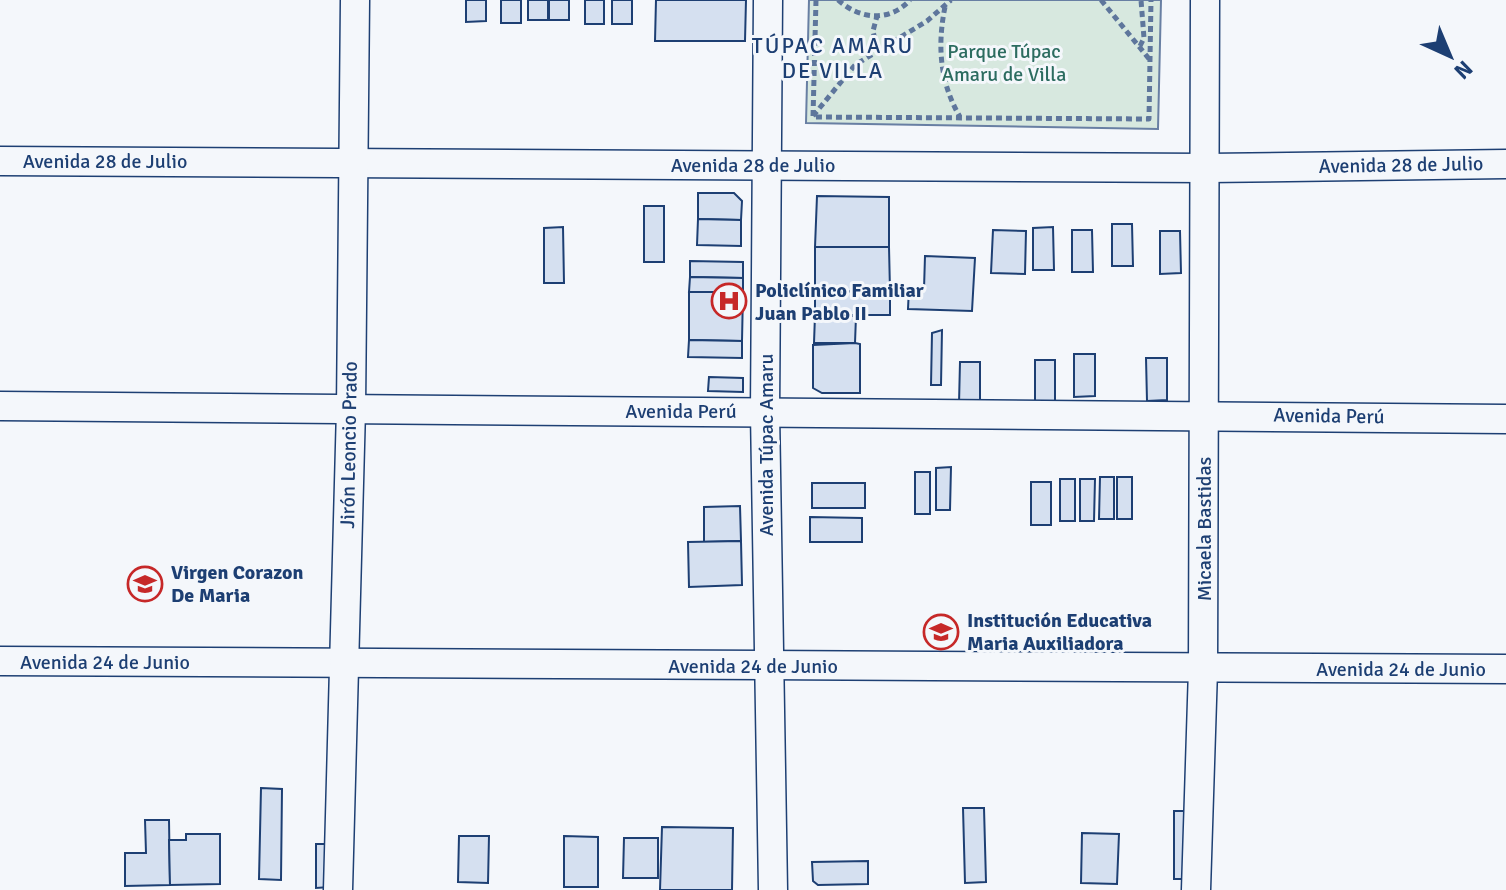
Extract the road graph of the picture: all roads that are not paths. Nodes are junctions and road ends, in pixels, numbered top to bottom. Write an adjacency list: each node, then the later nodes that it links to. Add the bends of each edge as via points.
1 (355, 0): 5 (street, Jirón Leoncio Prado)
2 (768, 0): 7 (street, Avenida Túpac Amaru)
3 (1205, 0): 8 (street, Micaela Bastidas)
4 (0, 161): 5 (street, Avenida 28 de Julio)
5 (351, 163): 7 (street, Avenida 28 de Julio); 10 (street, Jirón Leoncio Prado)
6 (1506, 164): 8 (street, Avenida 28 de Julio)
7 (767, 165): 8 (street, Avenida 28 de Julio); 11 (street, Avenida Túpac Amaru)
8 (1207, 168): 12 (street, Micaela Bastidas)
9 (0, 406): 10 (street, Avenida Perú)
10 (351, 409): 11 (street, Avenida Perú); 15 (street, Jirón Leoncio Prado)
11 (765, 412): 12 (street, Avenida Perú); 16 (street, Avenida Túpac Amaru)
12 (1205, 415): 13 (street, Avenida Perú); 17 (street, Micaela Bastidas)
13 (1506, 419)
14 (0, 661): 15 (street, Avenida 24 de Junio)
15 (343, 663): 16 (street, Avenida 24 de Junio); 19 (street, Jirón Leoncio Prado)
16 (767, 666): 17 (street, Avenida 24 de Junio); 20 (street, Avenida Túpac Amaru)
17 (1203, 669): 18 (street, Avenida 24 de Junio); 21 (street, Micaela Bastidas)
18 (1506, 669)
19 (338, 890)
20 (773, 890)
21 (1196, 890)

